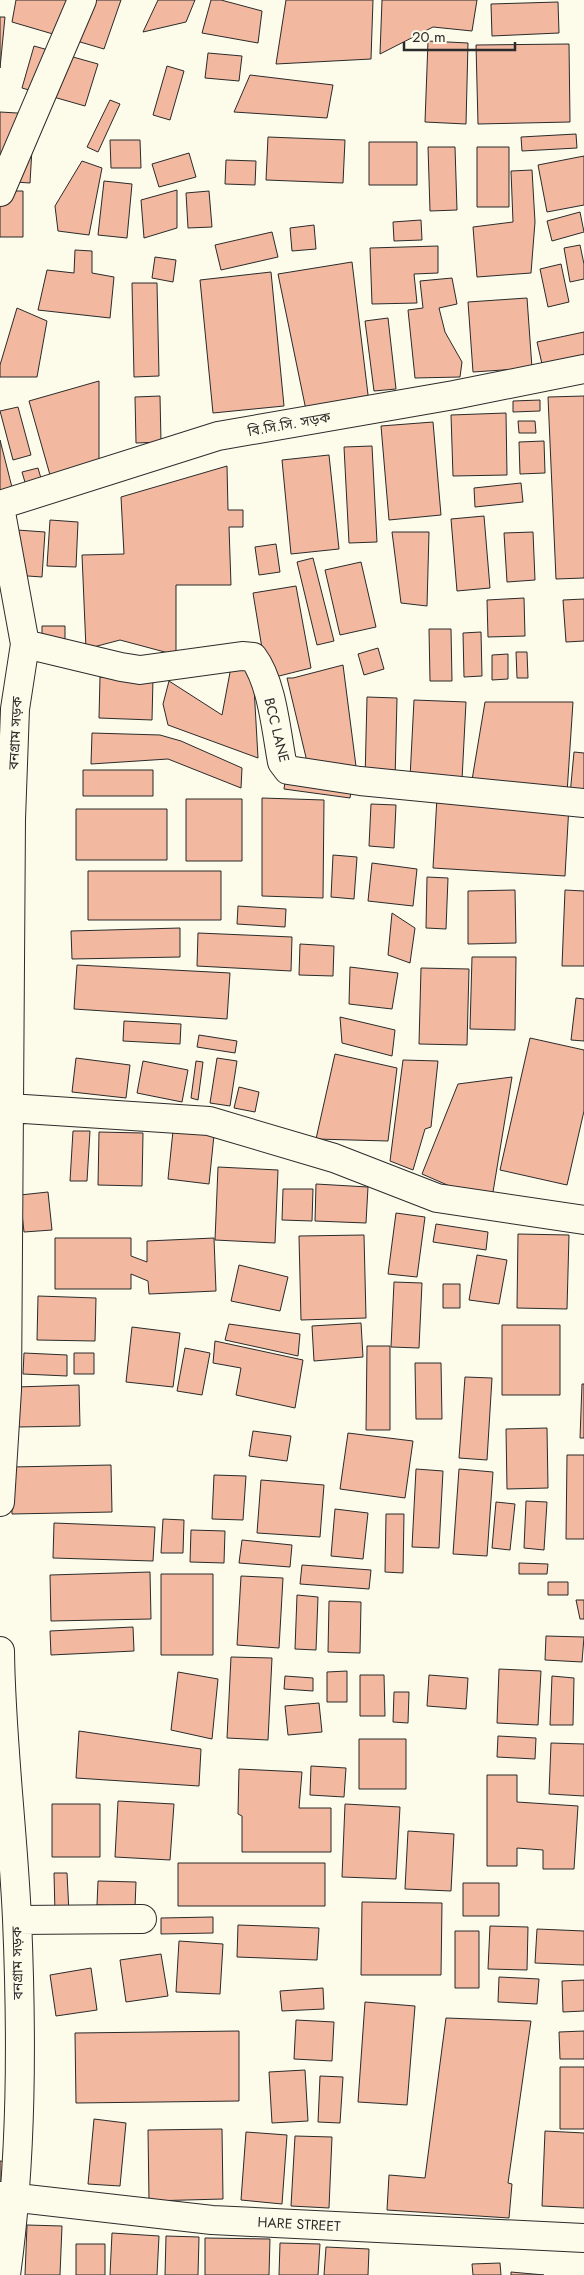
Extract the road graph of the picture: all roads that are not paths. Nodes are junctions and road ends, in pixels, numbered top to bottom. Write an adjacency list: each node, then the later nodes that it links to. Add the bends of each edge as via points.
1 (82, 0): 2 (street)
2 (0, 192)
3 (584, 369): 4 (street, বি.সি.সি. সড়ক, via 218,436)
4 (0, 506): 5 (street, বনগ্রাম সড়ক)
5 (25, 644): 6 (street, BCC LANE, via 140,670 252,656 259,665 268,692 282,762 288,770 360,781); 7 (street, বনগ্রাম সড়ক, via 15,708 11,810)
6 (584, 803)
7 (9, 1108): 8 (street, via 209,1121 334,1158 436,1198); 9 (street, বনগ্রাম সড়ক, via 7,1390)
8 (584, 1220)
9 (0, 1502)
10 (0, 1651): 12 (street, বনগ্রাম সড়ক)
11 (142, 1919): 12 (street)
12 (17, 1920): 13 (street, বনগ্রাম সড়ক, via 19,2051)
13 (8, 2196): 14 (street, HARE STREET, via 212,2220); 15 (street, বনগ্রাম সড়ক)
14 (584, 2238)
15 (6, 2275)

